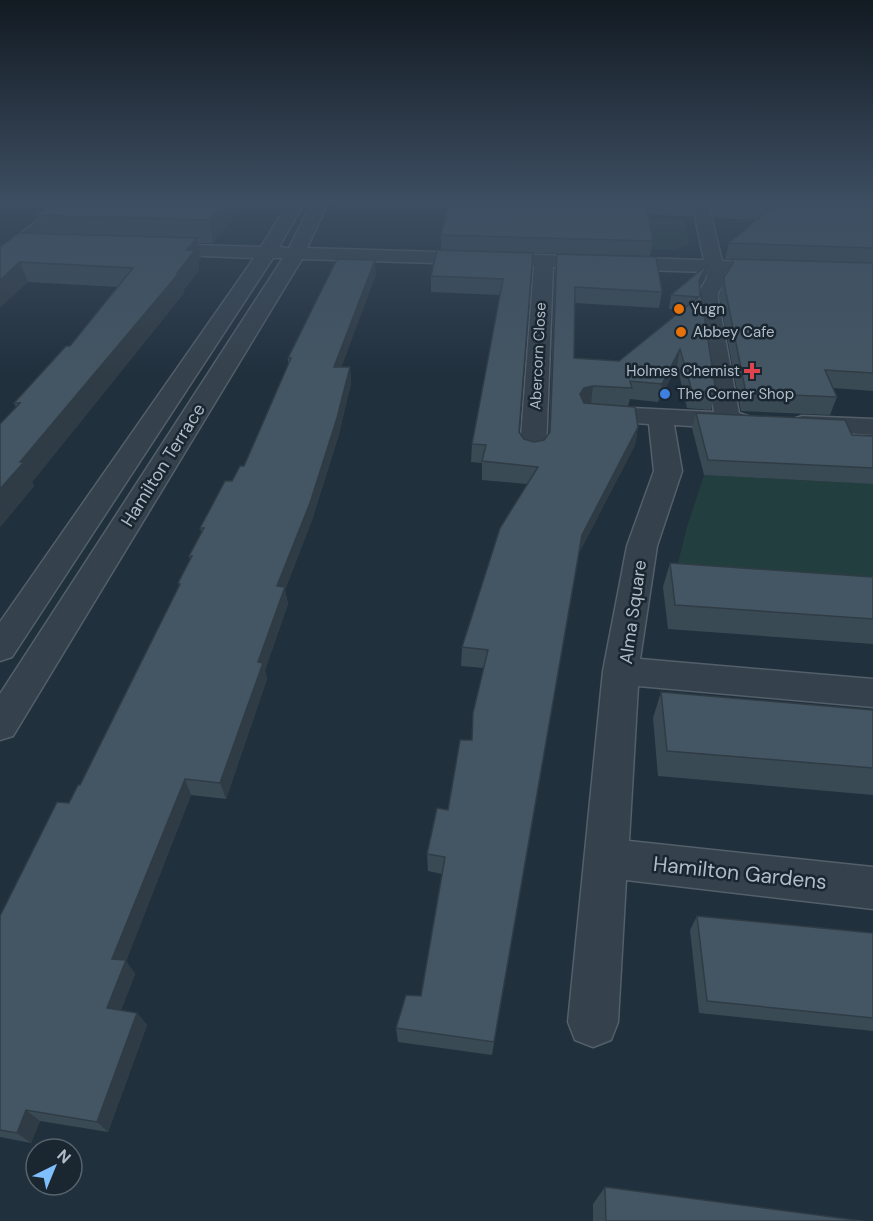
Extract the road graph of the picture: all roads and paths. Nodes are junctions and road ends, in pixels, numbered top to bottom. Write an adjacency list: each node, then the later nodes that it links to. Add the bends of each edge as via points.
1 (263, 260): 13 (street, Hamilton Terrace)
2 (292, 260): 16 (street, Hamilton Terrace)
3 (488, 260): 5 (street)
4 (713, 260): 6 (street)
5 (544, 262): 6 (street); 12 (street, Abercorn Close)
6 (714, 266): 7 (street); 10 (street, via 717,278 708,300)
7 (794, 269)
8 (591, 413): 9 (street)
9 (664, 417): 10 (street); 14 (street, Alma Square, via 661,421 668,471 642,546)
10 (728, 421): 11 (street)
11 (873, 427)
12 (533, 450)
13 (0, 648)
14 (621, 671): 15 (street, Alma Square); 17 (street)
15 (873, 693)
16 (0, 725)
17 (606, 858): 18 (street, Hamilton Gardens); 19 (street)
18 (873, 888)
19 (593, 1022)

